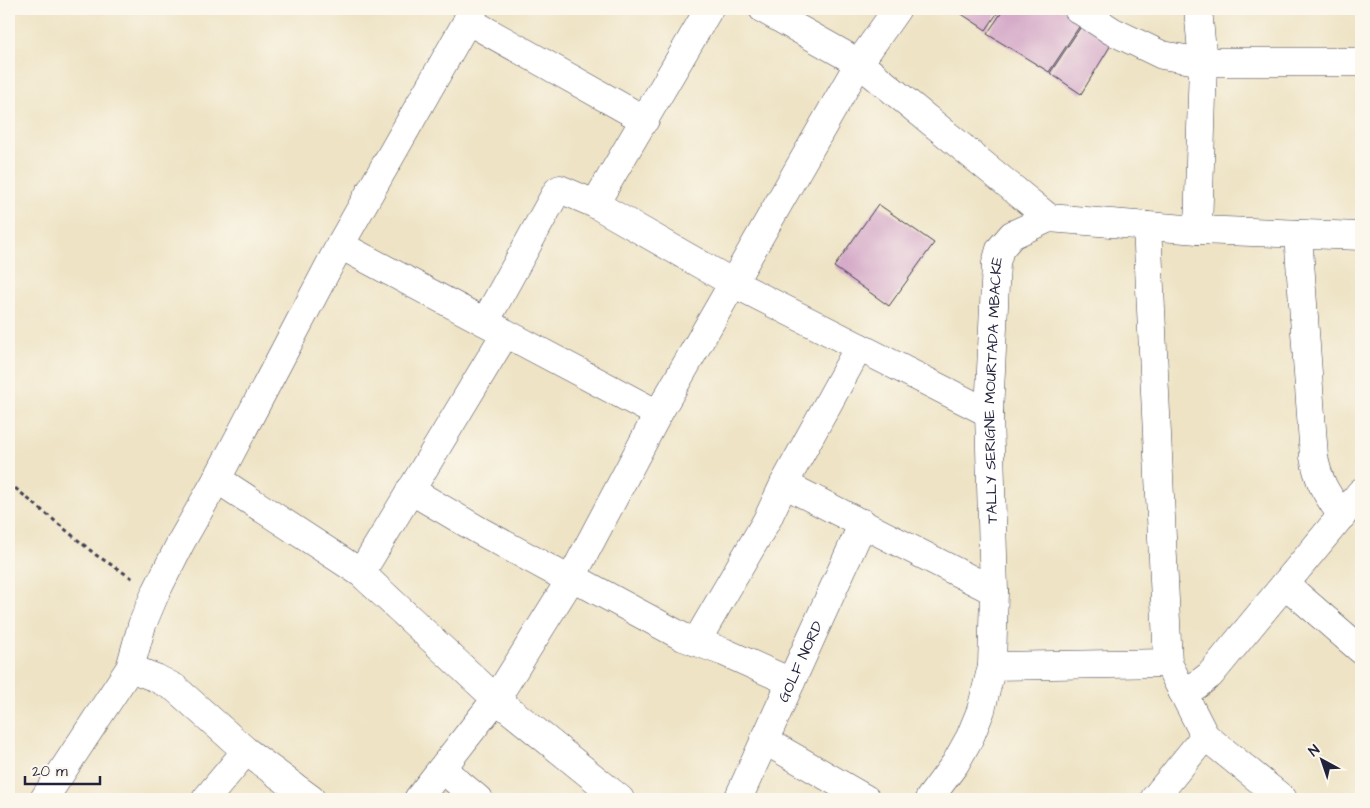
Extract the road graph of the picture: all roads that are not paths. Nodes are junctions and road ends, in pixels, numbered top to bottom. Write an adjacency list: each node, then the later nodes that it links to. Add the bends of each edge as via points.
1 (709, 9): 10 (street)
2 (763, 9): 9 (street)
3 (897, 9): 9 (street)
4 (1078, 9): 7 (street, via 1120,35 1162,54)
5 (1198, 9): 7 (street)
6 (471, 14): 10 (street); 17 (street)
7 (1203, 62): 8 (street); 14 (street)
8 (1361, 62)
9 (859, 63): 12 (street); 18 (street)
10 (645, 120): 11 (street)
11 (595, 204): 18 (street); 19 (street, via 564,190 556,191)
12 (1049, 218): 13 (street, TALLY SERIGNE MOURTADA MBACKE); 21 (street, TALLY SERIGNE MOURTADA MBACKE, via 1012,235 997,255)
13 (1147, 226): 14 (street, TALLY SERIGNE MOURTADA MBACKE); 35 (street)
14 (1198, 230): 15 (street, TALLY SERIGNE MOURTADA MBACKE)
15 (1298, 234): 16 (street, TALLY SERIGNE MOURTADA MBACKE); 27 (street, via 1314,458 1323,489)
16 (1361, 236)
17 (340, 245): 19 (street); 23 (street)
18 (733, 283): 20 (street); 22 (street)
19 (495, 328): 22 (street); 25 (street)
20 (859, 347): 21 (street); 24 (street)
21 (989, 413): 32 (street, TALLY SERIGNE MOURTADA MBACKE)
22 (658, 414): 30 (street)
23 (217, 479): 29 (street); 37 (street, via 156,594 142,625)
24 (784, 484): 28 (street); 33 (street, via 767,520)
25 (410, 490): 29 (street); 30 (street)
26 (1361, 492): 27 (street)
27 (1342, 516): 31 (street)
28 (863, 523): 32 (street); 38 (street, GOLF NORD)
29 (361, 573): 40 (street)
30 (571, 578): 33 (street); 40 (street)
31 (1286, 584): 34 (street); 39 (street, via 1210,675)
32 (994, 591): 36 (street, TALLY SERIGNE MOURTADA MBACKE)
33 (696, 642): 38 (street)
34 (1361, 650)
35 (1168, 663): 36 (street); 39 (street)
36 (992, 666): 53 (street, TALLY SERIGNE MOURTADA MBACKE, via 981,710 970,737)
37 (130, 668): 43 (street, via 175,688); 45 (street)
38 (791, 682): 42 (street, GOLF NORD)
39 (1182, 691): 41 (street)
40 (496, 699): 44 (street); 50 (street)
41 (1205, 736): 54 (street); 55 (street)
42 (764, 740): 51 (street, GOLF NORD); 52 (street)
43 (246, 751): 46 (street); 47 (street)
44 (442, 769): 48 (street); 49 (street)
45 (44, 799)
46 (206, 799)
47 (311, 799)
48 (418, 799)
49 (478, 799)
50 (620, 799)
51 (738, 799)
52 (866, 799)
53 (929, 799)
54 (1154, 799)
55 (1284, 799)

